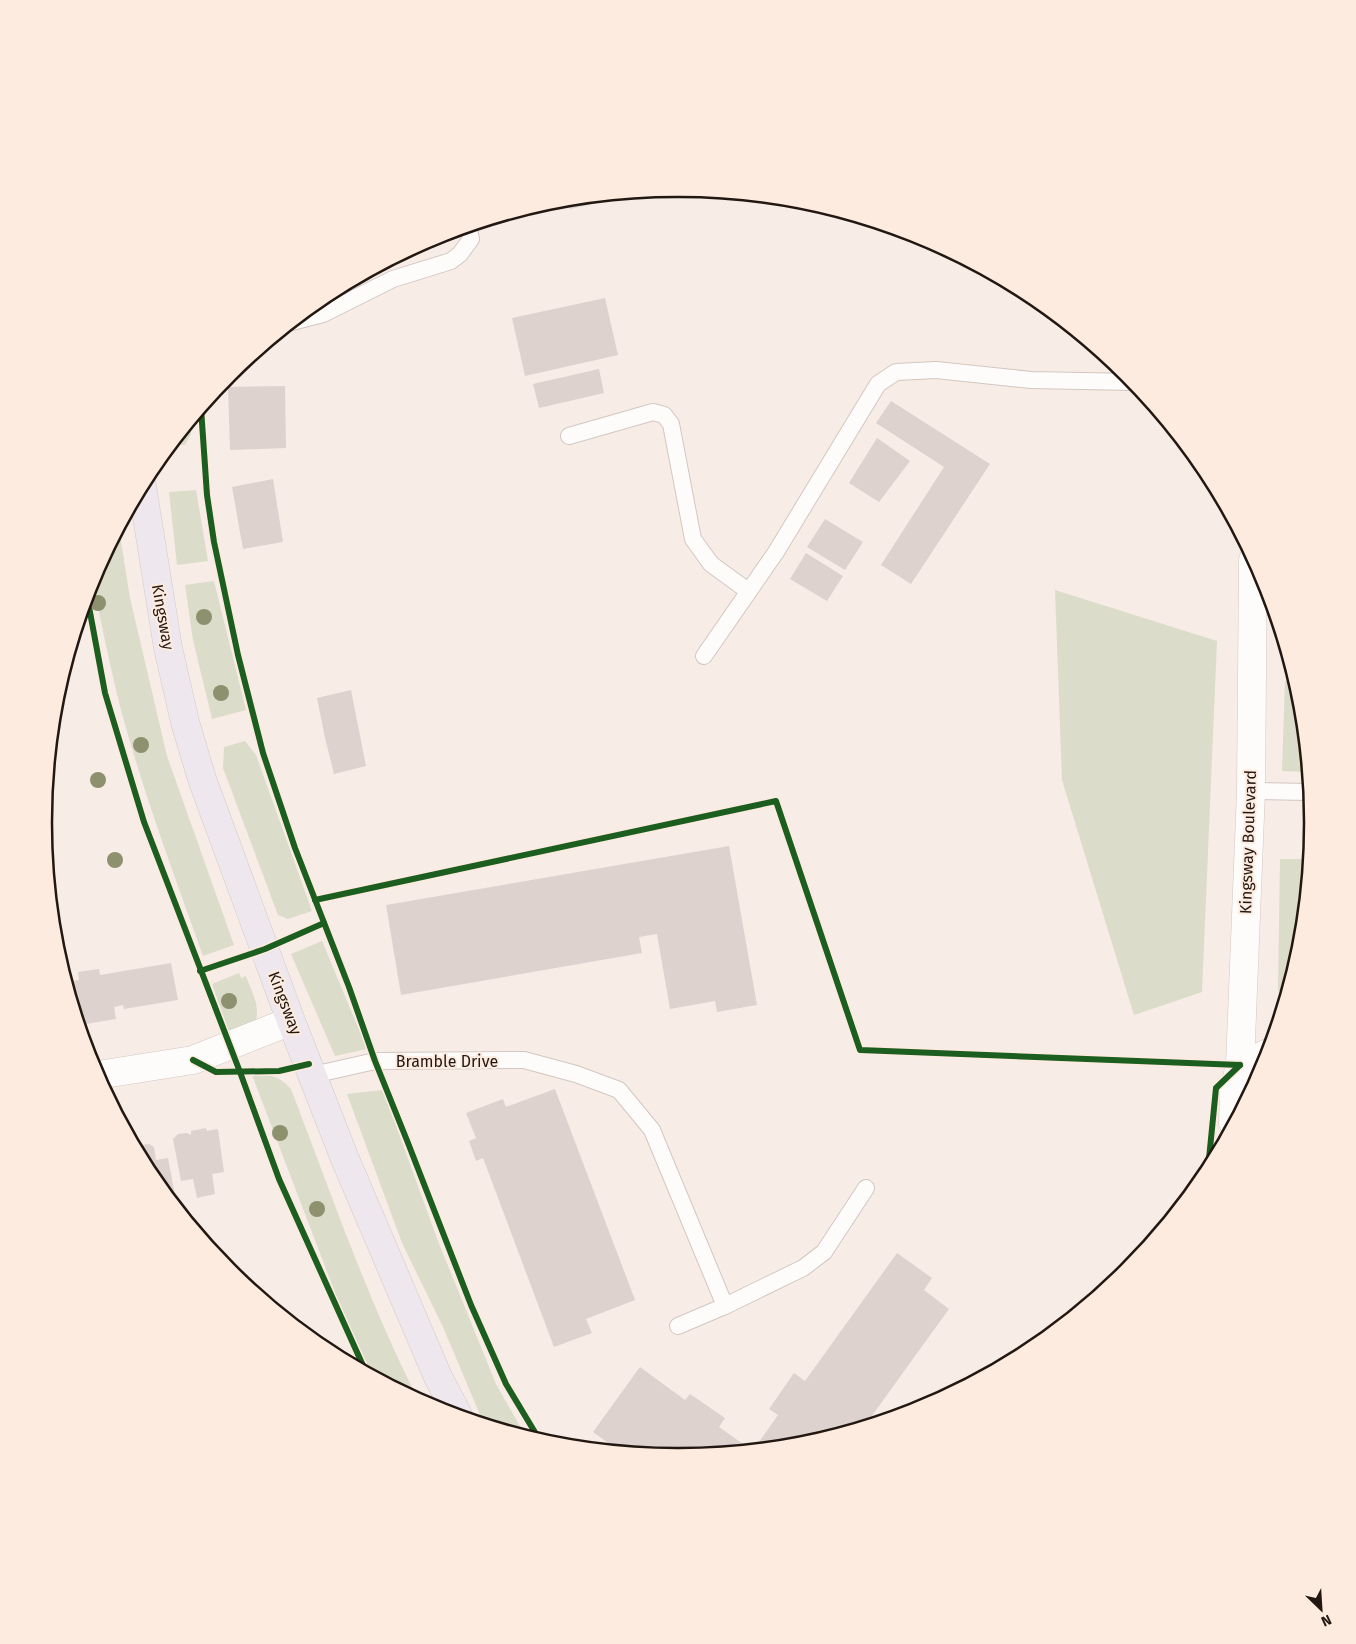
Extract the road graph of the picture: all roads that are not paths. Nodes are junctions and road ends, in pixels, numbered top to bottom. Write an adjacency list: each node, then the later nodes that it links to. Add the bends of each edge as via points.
1 (470, 233): 2 (lane, via 471,239 450,261 393,278 323,314)
2 (308, 318)
3 (1122, 382): 7 (lane, via 1031,380 936,370 896,372 878,384 776,552)
4 (569, 436): 7 (lane, via 654,412 664,415 671,424 693,539 711,564)
5 (144, 497): 11 (highway, Kingsway, via 168,648 185,722 202,779)
6 (1253, 576): 9 (street, Kingsway Boulevard)
7 (748, 591): 8 (lane)
8 (704, 656)
9 (1251, 791): 10 (lane); 13 (street, Kingsway Boulevard)
10 (1303, 792)
11 (291, 1021): 14 (street, via 193,1060); 15 (highway, Kingsway)
12 (1257, 1058): 13 (street)
13 (1240, 1065): 16 (street, Kingsway Boulevard)
14 (106, 1074)
15 (313, 1075): 18 (lane, Bramble Drive, via 375,1061 524,1060 619,1090 652,1130); 20 (highway, Kingsway, via 345,1158)
16 (1233, 1110)
17 (866, 1188): 18 (lane, via 824,1252 803,1268)
18 (725, 1306): 19 (lane)
19 (678, 1326)
20 (453, 1405)

